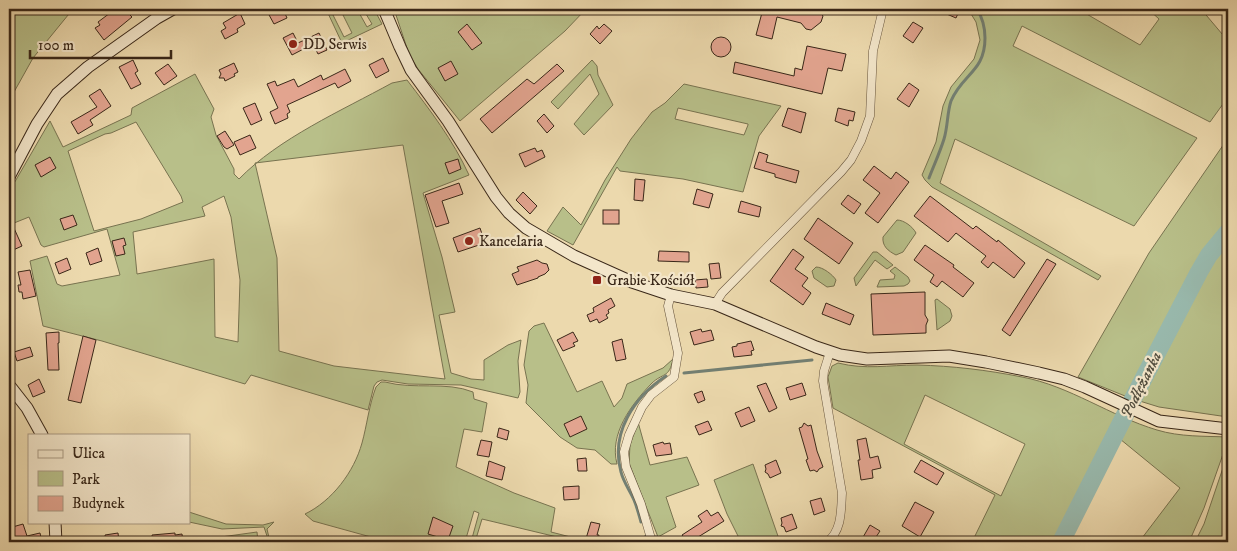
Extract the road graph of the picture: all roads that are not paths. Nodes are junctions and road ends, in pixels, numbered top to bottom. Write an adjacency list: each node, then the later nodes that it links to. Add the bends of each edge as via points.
1 (173, 9): 4 (street, via 88,67 61,91 37,124)
2 (384, 9): 5 (street, via 411,70 509,213 526,228 559,248 626,280)
3 (883, 9): 6 (street, via 873,52 870,116 854,155)
4 (9, 177)
5 (671, 295): 6 (street); 13 (street, via 668,306 678,353 674,377 651,395 642,407 628,435 624,452 626,467)
6 (715, 304): 7 (street)
7 (830, 352): 9 (street, via 860,358 948,356 1040,372 1069,381 1159,421); 14 (street, via 823,381 842,502 838,528)
8 (9, 385): 10 (street)
9 (1228, 429)
10 (41, 434)
11 (56, 524): 12 (street)
12 (56, 542)
13 (652, 542)
14 (827, 542)

